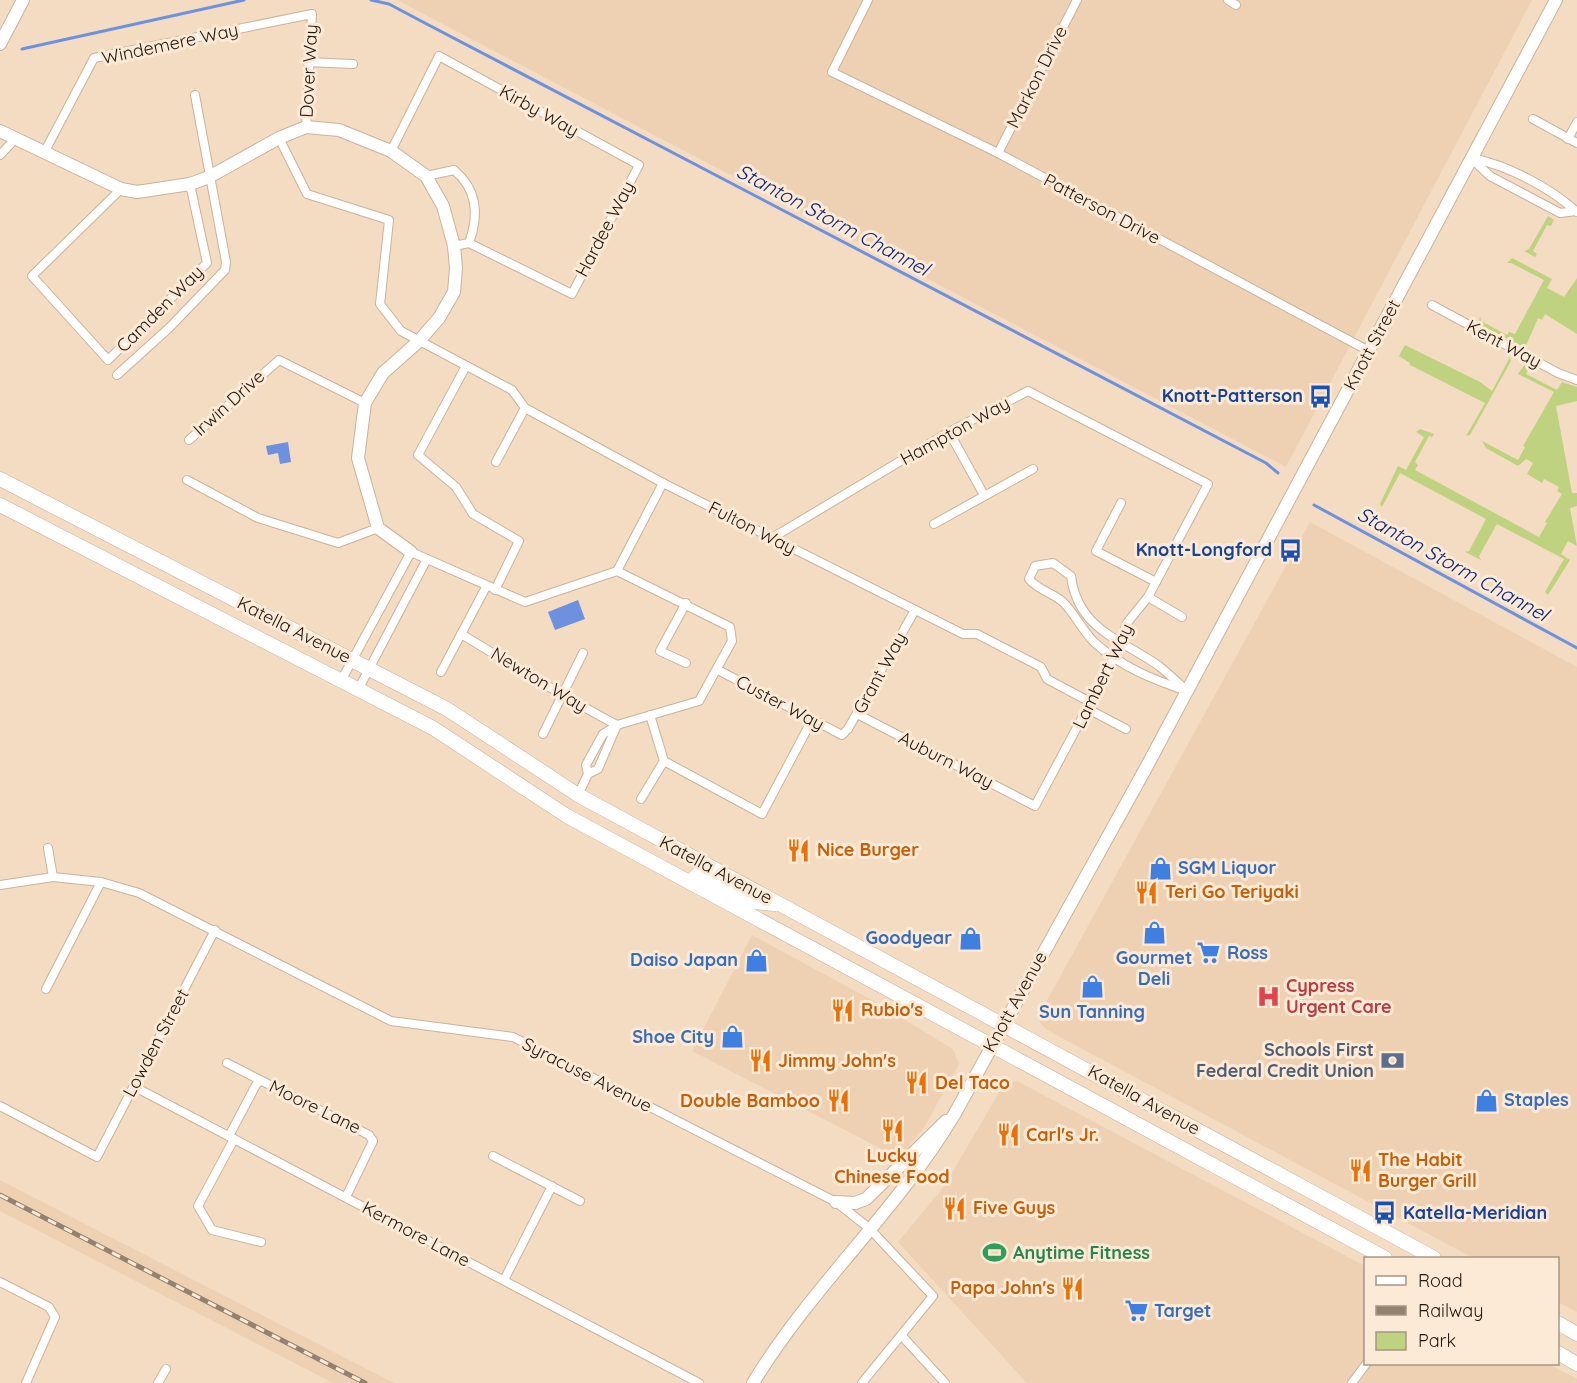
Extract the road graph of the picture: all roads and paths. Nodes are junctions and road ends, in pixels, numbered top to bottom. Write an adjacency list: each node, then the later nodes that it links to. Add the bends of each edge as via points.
1 (23, 0): 6 (main road)
2 (868, 0): 20 (street, Patterson Drive, via 832,72)
3 (1077, 0): 20 (street, Markon Drive)
4 (1556, 0): 22 (main road, Knott Street)
5 (312, 14): 7 (street, Dover Way); 18 (street, Windemere Way, via 94,58)
6 (0, 44)
7 (307, 62): 8 (street); 12 (street, Dover Way)
8 (353, 64)
9 (195, 95): 25 (street)
10 (1533, 119): 16 (street)
11 (1577, 122): 16 (street)
12 (306, 127): 15 (main road); 19 (main road, via 339,130)
13 (0, 130): 14 (main road)
14 (17, 137): 18 (main road); 21 (street)
15 (279, 138): 25 (main road); 32 (street, Fulton Way, via 307,194 389,220 380,304 401,331)
16 (1568, 139): 17 (street)
17 (1577, 143)
18 (45, 151): 27 (main road)
19 (391, 151): 23 (street, Kirby Way, via 439,56); 24 (main road)
20 (998, 153): 33 (street, Patterson Drive)
21 (0, 155)
22 (1470, 158): 28 (street, via 1496,163); 28 (street, via 1490,176 1560,213); 33 (main road, Knott Street)
23 (639, 165): 29 (street, Hardee Way, via 572,294)
24 (426, 176): 29 (street, via 454,170 466,185 477,218); 30 (main road, via 443,206)
25 (209, 177): 26 (main road); 35 (street, via 225,270)
26 (190, 184): 27 (main road, via 137,192); 27 (street, Camden Way, via 207,263 108,360 32,276)
27 (121, 189)
28 (1577, 210)
29 (469, 243): 30 (street)
30 (454, 246): 32 (main road, via 454,292)
31 (1432, 305): 36 (street, Kent Way)
32 (420, 341): 34 (street, Fulton Way); 37 (main road, via 382,373)
33 (1369, 351): 77 (main road, Knott Street)
34 (466, 366): 38 (street, Fulton Way, via 512,390); 59 (street, via 418,455 456,487 473,514 519,541)
35 (117, 375)
36 (1577, 380)
37 (365, 403): 40 (street, Irwin Drive, via 279,360); 53 (main road, via 358,458)
38 (525, 408): 41 (street); 45 (street, Fulton Way)
39 (949, 432): 46 (street, Hampton Way, via 1028,391); 47 (street); 54 (street, Hampton Way)
40 (189, 440)
41 (496, 462)
42 (1033, 469): 47 (street)
43 (0, 479): 48 (main road, Katella Avenue)
44 (188, 480): 53 (street, via 258,518 338,543)
45 (663, 483): 54 (street, Fulton Way); 57 (street)
46 (1208, 484): 58 (street, Lambert Way)
47 (984, 495): 52 (street)
48 (36, 498): 51 (main road); 70 (main road, Katella Avenue)
49 (1121, 503): 58 (street, via 1096,551)
50 (0, 505): 51 (main road, Katella Avenue)
51 (27, 519): 75 (main road, Katella Avenue)
52 (934, 524)
53 (378, 528): 55 (main road)
54 (772, 538): 64 (street, Fulton Way)
55 (411, 552): 56 (street); 70 (street)
56 (427, 559): 59 (street); 72 (street)
57 (617, 571): 59 (street, via 525,602); 62 (street)
58 (1156, 582): 61 (street, Lambert Way)
59 (491, 588): 66 (street)
60 (1076, 596): 63 (street); 63 (street, via 1067,570 1053,563 1035,566 1029,579 1033,585); 67 (street, via 1101,630)
61 (1148, 597): 65 (street); 67 (street, Lambert Way, via 1127,623)
62 (686, 603): 71 (street, via 660,651); 73 (street, via 730,627 732,641)
63 (1064, 603): 69 (street, via 1079,626)
64 (915, 610): 79 (street, Fulton Way, via 963,634 978,634 1041,667 1047,679); 80 (street, Grant Way)
65 (1182, 617)
66 (461, 634): 74 (street); 78 (street, Newton Way)
67 (1118, 644): 69 (street, Lambert Way); 77 (street, via 1158,666)
68 (583, 653): 78 (street)
69 (1114, 658): 77 (street, via 1151,679); 79 (street, Lambert Way)
70 (352, 660): 72 (main road, Katella Avenue); 75 (street)
71 (686, 663)
72 (369, 669): 76 (street); 88 (main road, Katella Avenue, via 478,728)
73 (718, 670): 81 (street, via 699,701); 82 (street, Custer Way)
74 (441, 672)
75 (342, 679): 76 (main road, Katella Avenue)
76 (359, 688): 94 (main road, Katella Avenue, via 466,748 567,816)
77 (1187, 691): 99 (main road, Knott Avenue)
78 (561, 696): 83 (street, Newton Way); 85 (street)
79 (1089, 705): 84 (street, Fulton Way); 90 (street, Lambert Way)
80 (857, 714): 86 (street, Grant Way); 90 (street, Auburn Way)
81 (650, 715): 83 (street); 87 (street)
82 (812, 720): 86 (street, Custer Way); 87 (street, via 762,814)
83 (617, 725): 88 (street, via 603,734 586,765 588,774)
84 (1126, 729)
85 (543, 734)
86 (842, 735)
87 (664, 761): 89 (street)
88 (578, 795): 96 (main road, Katella Avenue)
89 (641, 799)
90 (1035, 806)
91 (48, 848): 92 (street)
92 (53, 878): 93 (street, Syracuse Avenue); 95 (street, Syracuse Avenue)
93 (101, 882): 97 (street, Syracuse Avenue, via 139,893); 98 (street)
94 (690, 882): 96 (main road, via 698,874 753,902); 100 (main road, Katella Avenue)
95 (0, 885)
96 (782, 905): 99 (main road, Katella Avenue)
97 (215, 930): 103 (street, Lowden Street); 111 (street, Syracuse Avenue, via 391,1021 513,1037)
98 (46, 989)
99 (1003, 1024): 100 (main road, Knott Avenue); 115 (main road, Katella Avenue)
100 (992, 1044): 105 (main road, Knott Avenue); 114 (main road, Katella Avenue)
101 (227, 1063): 102 (street, Moore Lane)
102 (262, 1081): 106 (street, Moore Lane, via 257,1083); 109 (street, Moore Lane, via 372,1137)
103 (133, 1086): 104 (street, Lowden Street, via 97,1156); 106 (street, Kermore Lane)
104 (0, 1106)
105 (954, 1115): 111 (main road, via 866,1198 855,1203); 112 (main road, Knott Avenue, via 929,1156)
106 (231, 1138): 109 (street, Kermore Lane); 113 (street, Moore Lane, via 198,1206 212,1230)
107 (494, 1156): 108 (street)
108 (552, 1186): 110 (street); 116 (street)
109 (346, 1197): 116 (street, Kermore Lane)
110 (580, 1201)
111 (836, 1202): 112 (street, Syracuse Avenue)
112 (869, 1228): 120 (street, Syracuse Avenue, via 933,1296); 128 (main road, Knott Avenue, via 809,1302)
113 (261, 1242)
114 (1383, 1257)
115 (1427, 1257)
116 (504, 1280): 127 (street, Kermore Lane)
117 (0, 1282): 125 (street, via 49,1307 55,1317)
118 (1559, 1324): 119 (main road)
119 (1577, 1334)
120 (902, 1336): 129 (street); 130 (street)
121 (1559, 1354): 122 (main road)
122 (1577, 1364)
123 (1365, 1365): 131 (street)
124 (166, 1369): 126 (street)
125 (26, 1383)
126 (158, 1383)
127 (699, 1383)
128 (753, 1383)
129 (862, 1383)
130 (945, 1383)
131 (1352, 1383)

